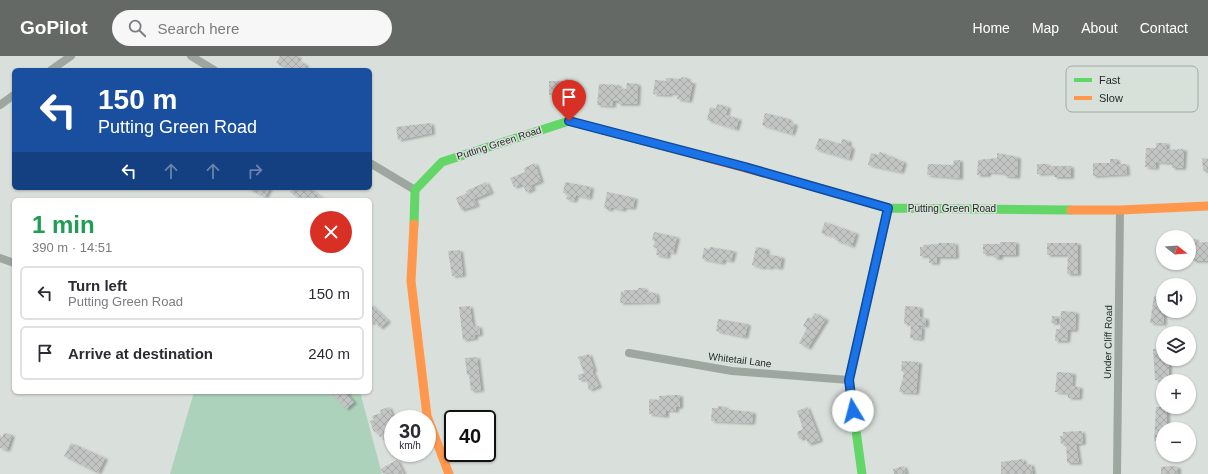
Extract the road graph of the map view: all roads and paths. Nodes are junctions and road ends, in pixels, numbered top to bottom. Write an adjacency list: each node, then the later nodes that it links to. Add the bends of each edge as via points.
1 (71, 56): 3 (street)
2 (190, 56): 4 (street)
3 (54, 68)
4 (211, 68)
5 (12, 96): 6 (street)
6 (0, 105)
7 (372, 163): 8 (street)
8 (416, 190): 10 (street, Putting Green Road, via 442,162 569,121); 16 (street, via 411,281 413,307 418,330 427,416)
9 (1208, 206): 11 (street, Putting Green Road)
10 (888, 208): 11 (street, Putting Green Road); 15 (street)
11 (1120, 210): 18 (street, Under Cliff Road)
12 (0, 258): 13 (street)
13 (12, 262)
14 (629, 353): 15 (street, Whitetail Lane, via 732,372)
15 (849, 380): 17 (street)
16 (449, 474)
17 (862, 474)
18 (1117, 474)

